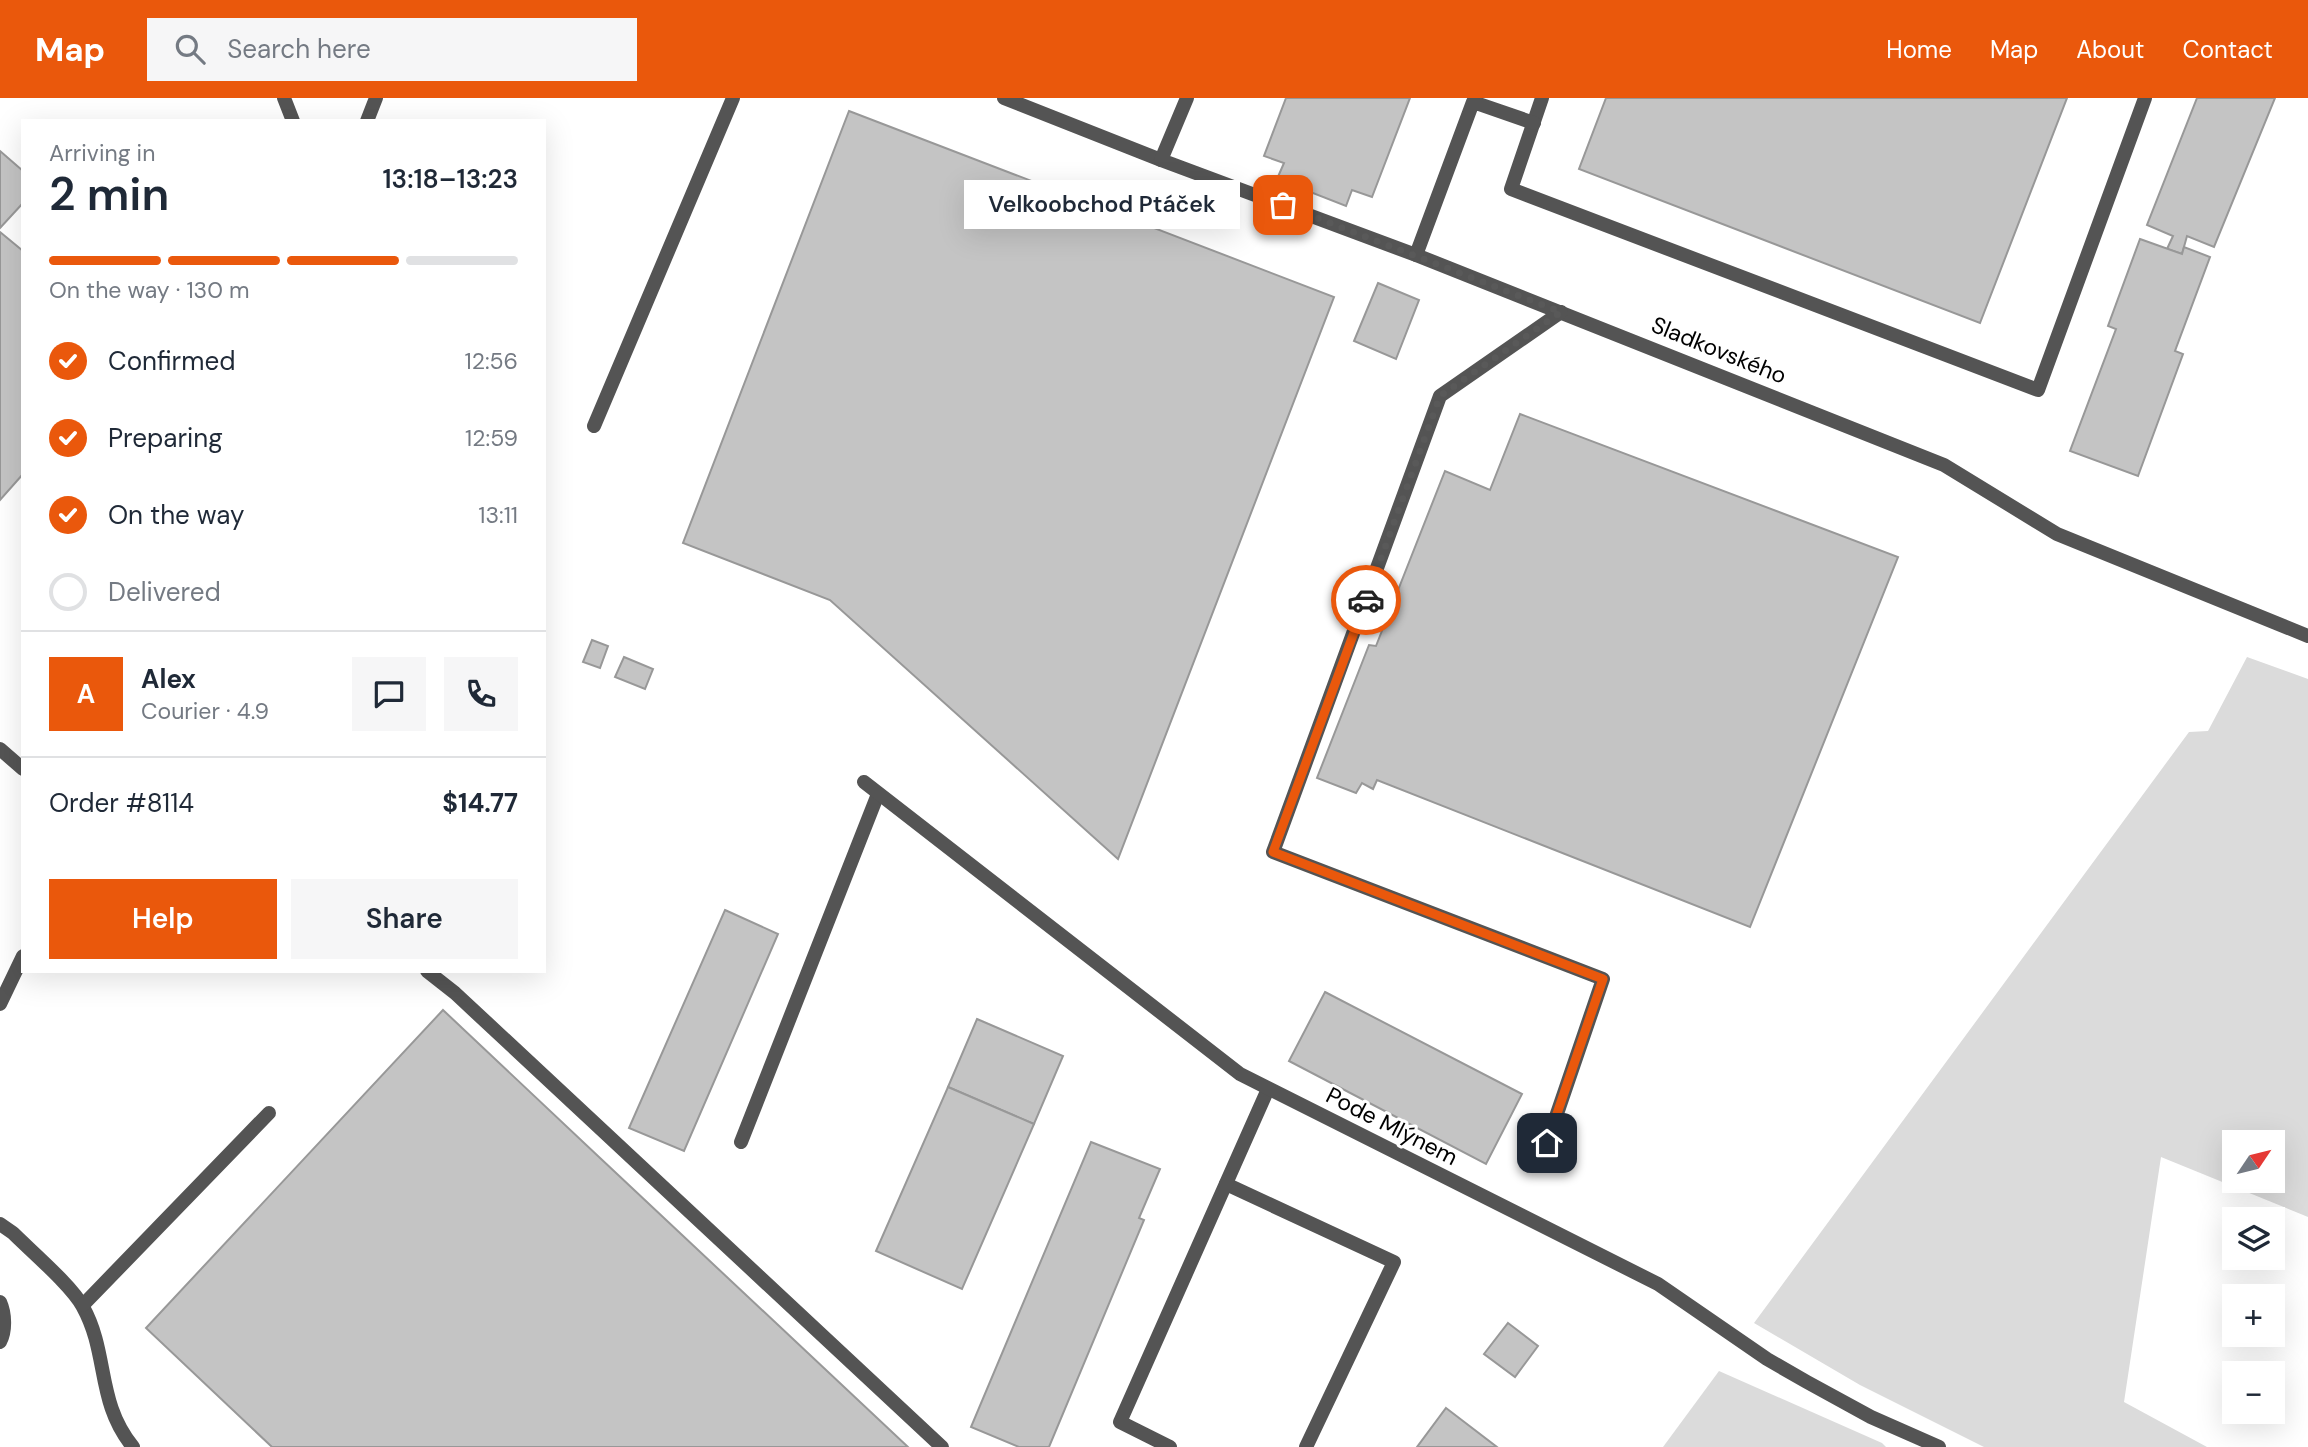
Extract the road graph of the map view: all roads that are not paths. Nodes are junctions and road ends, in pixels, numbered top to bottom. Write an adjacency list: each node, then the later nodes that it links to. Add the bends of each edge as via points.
1 (284, 98): 8 (street)
2 (376, 98): 9 (street)
3 (733, 98): 14 (street)
4 (1004, 98): 11 (street, Sladkovského)
5 (1187, 98): 11 (street)
6 (1542, 98): 10 (street)
7 (2145, 98): 10 (street, via 2038,390 1511,189)
8 (292, 119)
9 (368, 119)
10 (1534, 123): 12 (street, via 1473,102)
11 (1161, 160): 12 (street, Sladkovského)
12 (1416, 255): 13 (street, Sladkovského)
13 (1561, 312): 15 (street, Sladkovského, via 1944,465 2057,534); 26 (street, via 1440,396 1273,852 1603,979)
14 (594, 426)
15 (2308, 636)
16 (0, 749): 17 (street)
17 (21, 767)
18 (864, 782): 19 (street, Pode Mlýnem)
19 (878, 793): 23 (street, Pode Mlýnem, via 1240,1074); 25 (street)
20 (21, 960): 22 (street)
21 (430, 973): 33 (street)
22 (0, 1004)
23 (1268, 1089): 27 (street); 36 (street, Pode Mlýnem, via 1658,1284 1767,1359 1871,1417)
24 (269, 1113): 30 (street)
25 (741, 1142)
26 (1547, 1143)
27 (1226, 1184): 34 (street, via 1120,1422); 35 (street, via 1394,1262)
28 (0, 1224): 30 (street)
29 (0, 1302): 31 (street, via 4,1310)
30 (83, 1305): 32 (street, via 112,1415)
31 (0, 1342)
32 (133, 1447)
33 (942, 1447)
34 (1170, 1447)
35 (1306, 1447)
36 (1939, 1447)

